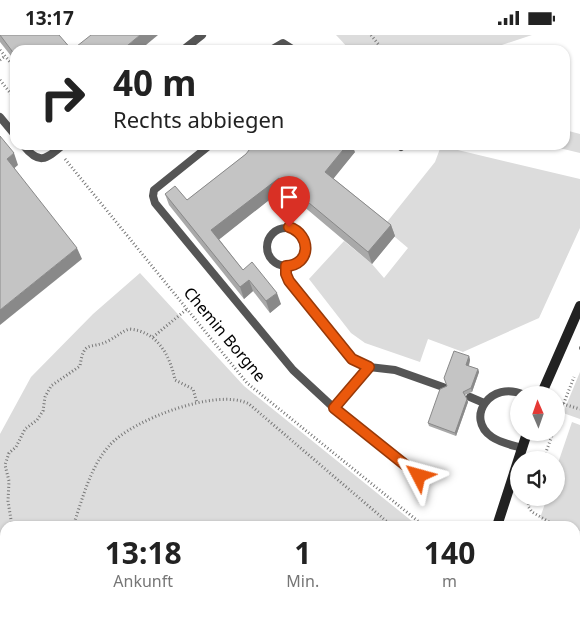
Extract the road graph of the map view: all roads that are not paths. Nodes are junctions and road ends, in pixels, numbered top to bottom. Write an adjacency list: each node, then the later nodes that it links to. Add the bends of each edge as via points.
1 (202, 35): 2 (lane)
2 (189, 45)
3 (0, 117): 4 (lane)
4 (10, 129)
5 (27, 150): 6 (lane, via 35,159 47,157)
6 (56, 150)
7 (204, 150): 16 (lane, via 154,190 155,203 293,370)
8 (286, 266): 8 (lane, via 273,261 266,244 277,229 289,227 301,234 306,246 302,259); 10 (lane, via 289,281 352,359)
9 (580, 306): 11 (street)
10 (369, 367): 12 (lane, via 395,370); 16 (lane)
11 (545, 386)
12 (443, 387)
13 (510, 390): 15 (lane, via 493,394)
14 (470, 397): 15 (lane)
15 (484, 403): 18 (lane, via 482,421 487,432)
16 (334, 408): 19 (lane)
17 (525, 441): 18 (street)
18 (522, 448): 20 (street)
19 (419, 476)
20 (499, 521)

